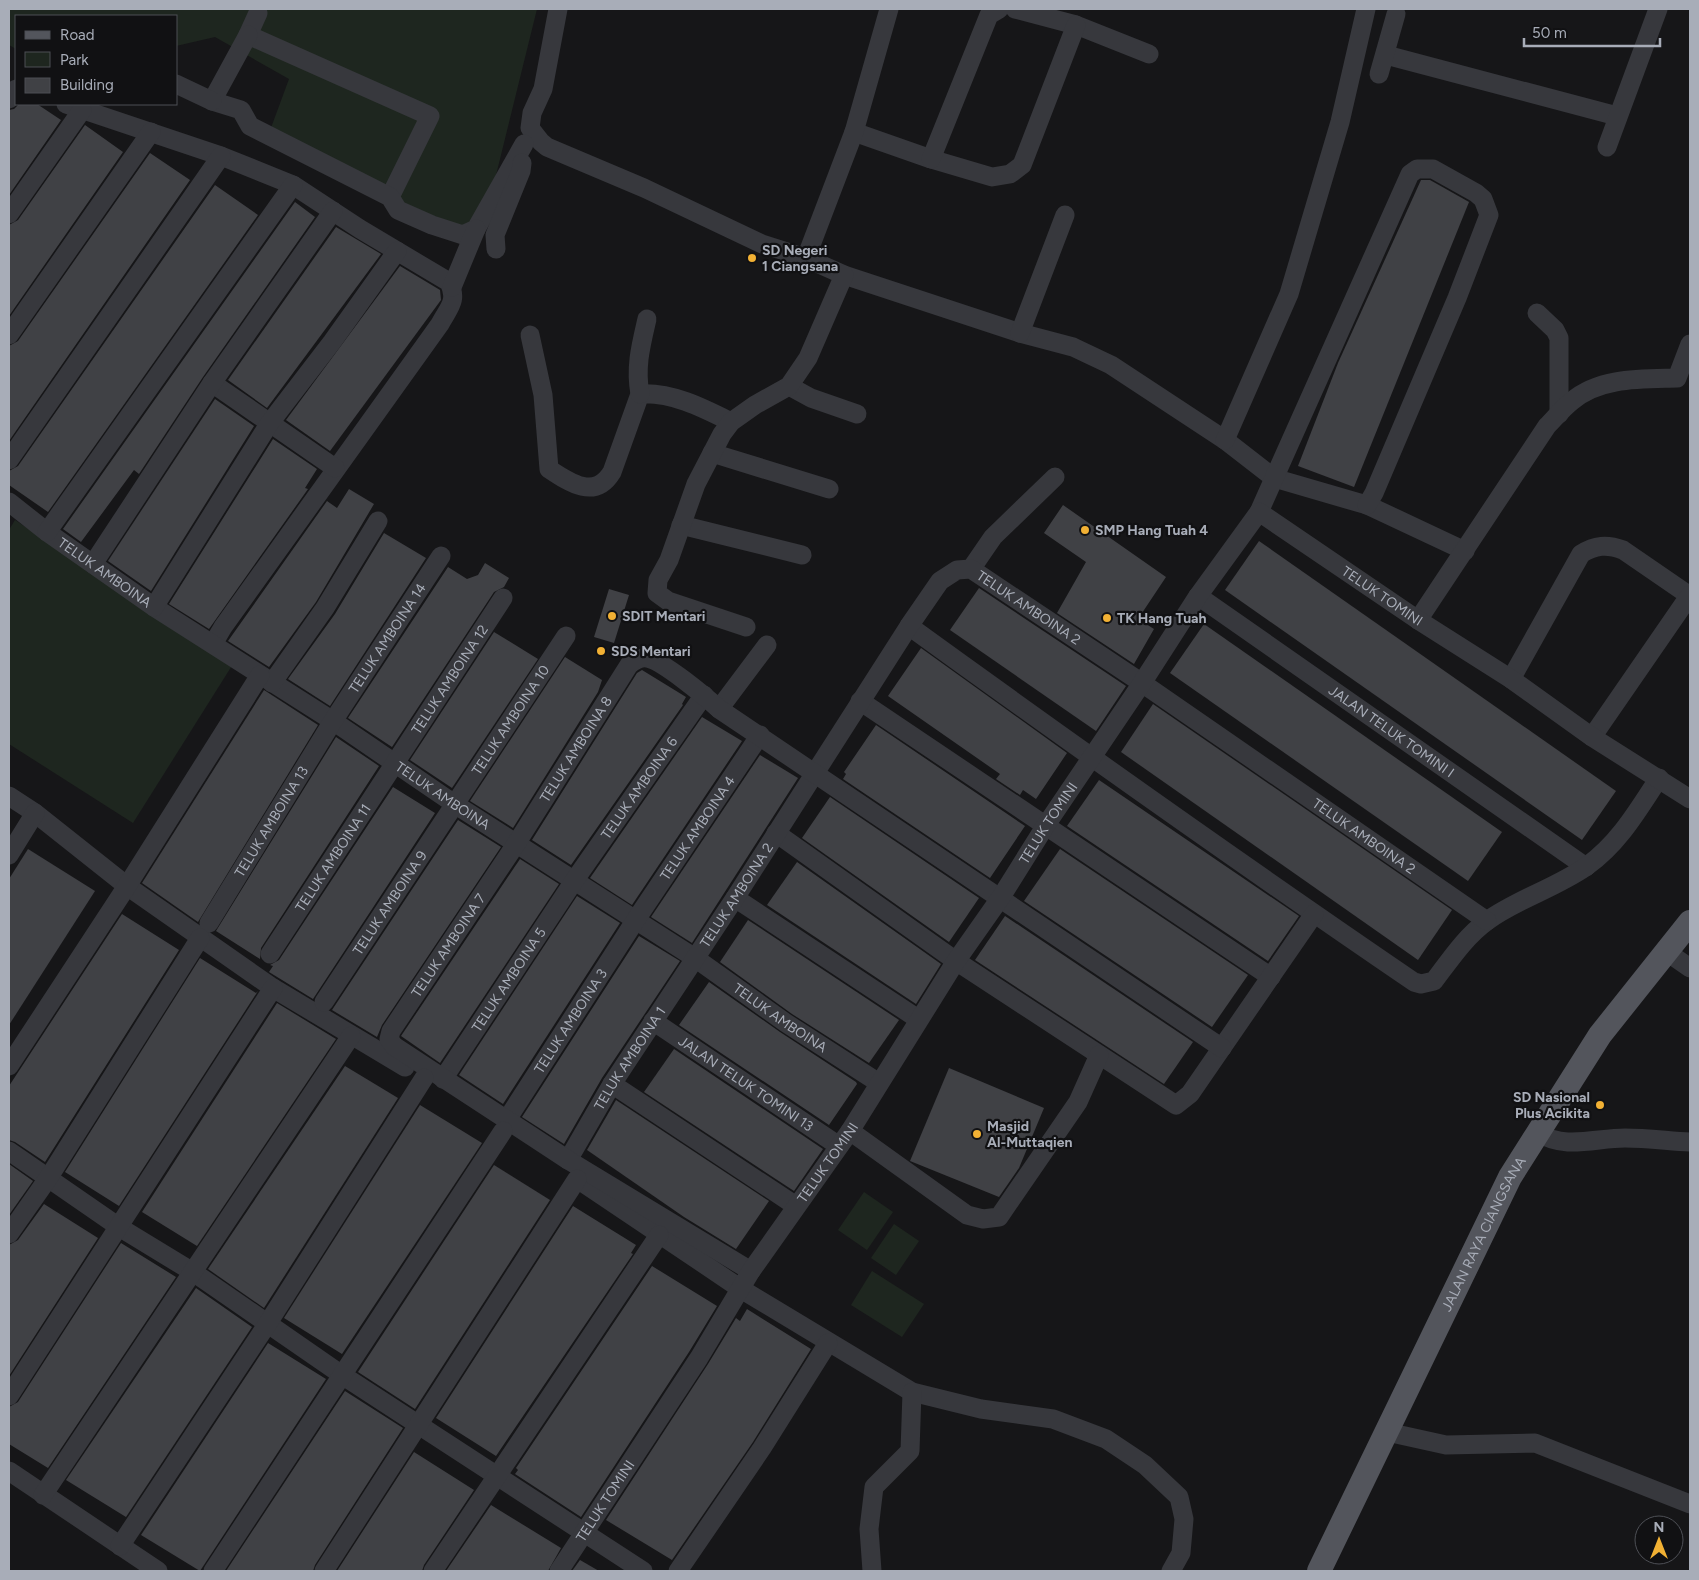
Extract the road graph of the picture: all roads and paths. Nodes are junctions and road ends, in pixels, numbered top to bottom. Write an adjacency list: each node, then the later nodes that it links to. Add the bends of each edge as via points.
1 (558, 9): 20 (street, via 542,89 532,112)
2 (890, 9): 19 (street)
3 (999, 9): 23 (street, via 989,15)
4 (1015, 9): 9 (street)
5 (1366, 9): 49 (street, via 1340,122 1289,294)
6 (1658, 9): 17 (street)
7 (258, 13): 10 (street)
8 (1396, 14): 12 (street)
9 (1076, 25): 11 (street); 23 (street, via 1022,165 1017,170 992,177)
10 (248, 35): 15 (street); 25 (street, via 430,116)
11 (1149, 54)
12 (1386, 55): 13 (street); 17 (street)
13 (1379, 74)
14 (178, 85): 15 (street)
15 (212, 101): 25 (street, via 241,110 250,126)
16 (74, 107): 18 (street); 27 (street)
17 (1617, 116): 21 (street)
18 (151, 132): 22 (street); 38 (street)
19 (854, 132): 23 (street); 32 (street)
20 (527, 136): 29 (street); 30 (street, via 521,171 495,235); 32 (street, via 762,244)
21 (1607, 147)
22 (222, 156): 24 (street); 51 (street)
23 (931, 159)
24 (293, 186): 26 (street); 61 (street)
25 (390, 197): 29 (street, via 398,210 432,225 463,234)
26 (333, 211): 31 (street); 42 (street)
27 (9, 214)
28 (1065, 215): 37 (street)
29 (476, 229): 34 (street)
30 (496, 249)
31 (396, 252): 34 (street, via 449,282); 48 (street)
32 (806, 258): 33 (street)
33 (844, 275): 37 (street); 43 (street, via 808,358)
34 (452, 288): 52 (street, via 453,302 440,324)
35 (1537, 313): 46 (street, via 1559,338)
36 (647, 319): 44 (street, via 638,355)
37 (1020, 333): 49 (street, via 1073,347 1111,365)
38 (9, 335)
39 (530, 335): 44 (street, via 543,395 549,469 563,479 593,488 606,482)
40 (1690, 344): 41 (street)
41 (1684, 380): 46 (street, via 1638,379 1600,385 1572,400)
42 (212, 384): 48 (street); 65 (street)
43 (789, 386): 45 (street, via 810,398); 47 (street)
44 (640, 394): 47 (street, via 661,394)
45 (858, 414)
46 (1559, 414): 62 (street, via 1547,426)
47 (731, 422): 50 (street)
48 (269, 424): 52 (street); 70 (street)
49 (1224, 440): 54 (street)
50 (712, 453): 55 (street); 60 (street)
51 (9, 460)
52 (335, 468): 75 (street)
53 (1055, 477): 66 (street, via 993,537)
54 (1274, 478): 57 (street); 57 (street, via 1410,174 1418,169 1433,169 1484,199 1489,214 1457,298); 58 (street)
55 (829, 489)
56 (9, 502): 61 (street, TELUK AMBOINA)
57 (1367, 505): 62 (street)
58 (1259, 512): 68 (street, TELUK TOMINI); 71 (street, TELUK TOMINI)
59 (378, 521): 77 (street, via 325,608)
60 (681, 525): 63 (street); 73 (street, via 658,580 657,593 668,601)
61 (47, 532): 65 (street, TELUK AMBOINA)
62 (1465, 551): 71 (street)
63 (802, 555)
64 (441, 556): 83 (street, TELUK AMBOINA 14)
65 (93, 564): 70 (street, TELUK AMBOINA)
66 (971, 569): 72 (street, TELUK AMBOINA 2, via 956,570 940,580); 79 (street, TELUK AMBOINA 2)
67 (1690, 595): 78 (street, via 1622,550 1610,545 1589,549 1581,554); 85 (street)
68 (1198, 596): 79 (street, TELUK TOMINI); 98 (street, JALAN TELUK TOMINI I)
69 (503, 598): 87 (street, TELUK AMBOINA 12)
70 (154, 607): 75 (street, TELUK AMBOINA)
71 (1418, 620): 78 (street, TELUK TOMINI)
72 (909, 626): 81 (street, TELUK AMBOINA 2); 86 (street)
73 (746, 627)
74 (566, 636): 92 (street, TELUK AMBOINA 10)
75 (213, 644): 77 (street, TELUK AMBOINA)
76 (767, 645): 82 (street)
77 (266, 679): 83 (street, TELUK AMBOINA); 100 (street)
78 (1511, 679): 85 (street, TELUK TOMINI)
79 (1142, 683): 86 (street, TELUK TOMINI); 105 (street, TELUK AMBOINA 2)
80 (704, 695): 82 (street); 96 (street, TELUK AMBOINA 8, via 656,662 646,658 629,665); 99 (street, TELUK AMBOINA 6)
81 (860, 701): 88 (street, TELUK AMBOINA 2); 94 (street)
82 (719, 710): 84 (street)
83 (333, 721): 87 (street, TELUK AMBOINA); 107 (street, TELUK AMBOINA 13)
84 (760, 735): 88 (street); 104 (street, TELUK AMBOINA 4)
85 (1592, 737): 89 (street, TELUK TOMINI)
86 (1092, 758): 94 (street, TELUK TOMINI); 103 (street)
87 (397, 762): 92 (street, TELUK AMBOINA); 109 (street, TELUK AMBOINA 11)
88 (815, 773): 95 (street, TELUK AMBOINA 2); 102 (street)
89 (1659, 778): 91 (street, TELUK TOMINI); 98 (street, via 1622,834)
90 (9, 796): 93 (street)
91 (1690, 799)
92 (456, 805): 96 (street, TELUK AMBOINA); 115 (street, TELUK AMBOINA 9)
93 (35, 813): 97 (street); 100 (street)
94 (1046, 825): 102 (street, TELUK TOMINI); 113 (street)
95 (776, 833): 101 (street, TELUK AMBOINA 2); 111 (street)
96 (516, 844): 99 (street, TELUK AMBOINA); 123 (street, TELUK AMBOINA 7, via 391,1031 389,1039 394,1046)
97 (9, 855)
98 (1586, 867): 105 (street)
99 (574, 880): 104 (street, TELUK AMBOINA); 123 (street, TELUK AMBOINA 5)
100 (127, 886): 107 (street); 121 (street)
101 (734, 898): 110 (street, TELUK AMBOINA 2); 116 (street)
102 (1001, 898): 111 (street, TELUK TOMINI); 119 (street)
103 (1314, 914): 105 (street, via 1421,984 1434,981 1460,945); 113 (street)
104 (635, 921): 110 (street, TELUK AMBOINA); 126 (street, TELUK AMBOINA 3)
105 (1486, 921)
106 (1690, 922): 108 (main road, JALAN RAYA CIANGSANA)
107 (205, 931): 114 (street); 132 (street, TELUK AMBOINA 13)
108 (1667, 952): 112 (street); 127 (main road, JALAN RAYA CIANGSANA, via 1600,1035)
109 (270, 954)
110 (694, 958): 117 (street, TELUK AMBOINA 1); 124 (street, TELUK AMBOINA)
111 (956, 961): 116 (street, TELUK TOMINI); 120 (street)
112 (1690, 968)
113 (1271, 977): 119 (street)
114 (273, 988): 118 (street); 135 (street)
115 (324, 1002)
116 (918, 1019): 124 (street, TELUK TOMINI)
117 (653, 1021): 125 (street, TELUK AMBOINA 1); 128 (street, JALAN TELUK TOMINI 13)
118 (351, 1036): 122 (street); 139 (street)
119 (1222, 1048): 120 (street, via 1190,1094 1176,1105)
120 (1100, 1055): 128 (street, JALAN TELUK TOMINI 13, via 1078,1102 999,1217 983,1219 966,1215)
121 (9, 1066)
122 (424, 1078): 126 (street); 141 (street)
123 (443, 1079): 126 (street)
124 (879, 1083): 128 (street, TELUK TOMINI)
125 (612, 1084): 131 (street, TELUK AMBOINA 1); 134 (street)
126 (505, 1126): 131 (street); 133 (street); 143 (street, TELUK AMBOINA 3)
127 (1539, 1133): 129 (street, via 1549,1140 1576,1142 1624,1138); 147 (main road, JALAN RAYA CIANGSANA, via 1510,1178)
128 (844, 1139): 134 (street, TELUK TOMINI)
129 (1690, 1142)
130 (9, 1150): 132 (street)
131 (568, 1160): 138 (street)
132 (48, 1177): 135 (street); 136 (street, TELUK AMBOINA 13)
133 (577, 1179): 137 (street); 146 (street)
134 (796, 1206): 138 (street, TELUK TOMINI)
135 (118, 1227): 139 (street); 145 (street)
136 (9, 1234)
137 (659, 1235): 140 (street); 149 (street)
138 (752, 1271): 140 (street, TELUK TOMINI)
139 (193, 1272): 141 (street); 150 (street)
140 (741, 1289): 142 (street); 152 (street, TELUK TOMINI)
141 (268, 1323): 143 (street); 153 (street)
142 (828, 1343): 144 (street); 160 (street, via 762,1448)
143 (342, 1375): 146 (street); 155 (street, TELUK AMBOINA 3)
144 (912, 1392): 161 (street, via 910,1451 874,1488 869,1529); 162 (street, via 981,1409 1053,1419 1106,1439 1145,1465 1178,1497 1184,1519 1181,1553)
145 (9, 1396)
146 (419, 1426): 149 (street); 156 (street)
147 (1388, 1432): 151 (street, via 1446,1445 1535,1443); 163 (main road, JALAN RAYA CIANGSANA)
148 (9, 1471): 150 (street)
149 (496, 1476): 152 (street); 157 (street)
150 (43, 1495): 153 (street)
151 (1690, 1504)
152 (583, 1533): 158 (street, TELUK TOMINI); 159 (street)
153 (120, 1546): 154 (street)
154 (149, 1569)
155 (213, 1571)
156 (324, 1571)
157 (433, 1571)
158 (559, 1571)
159 (643, 1571)
160 (678, 1571)
161 (872, 1571)
162 (1171, 1571)
163 (1319, 1571)

